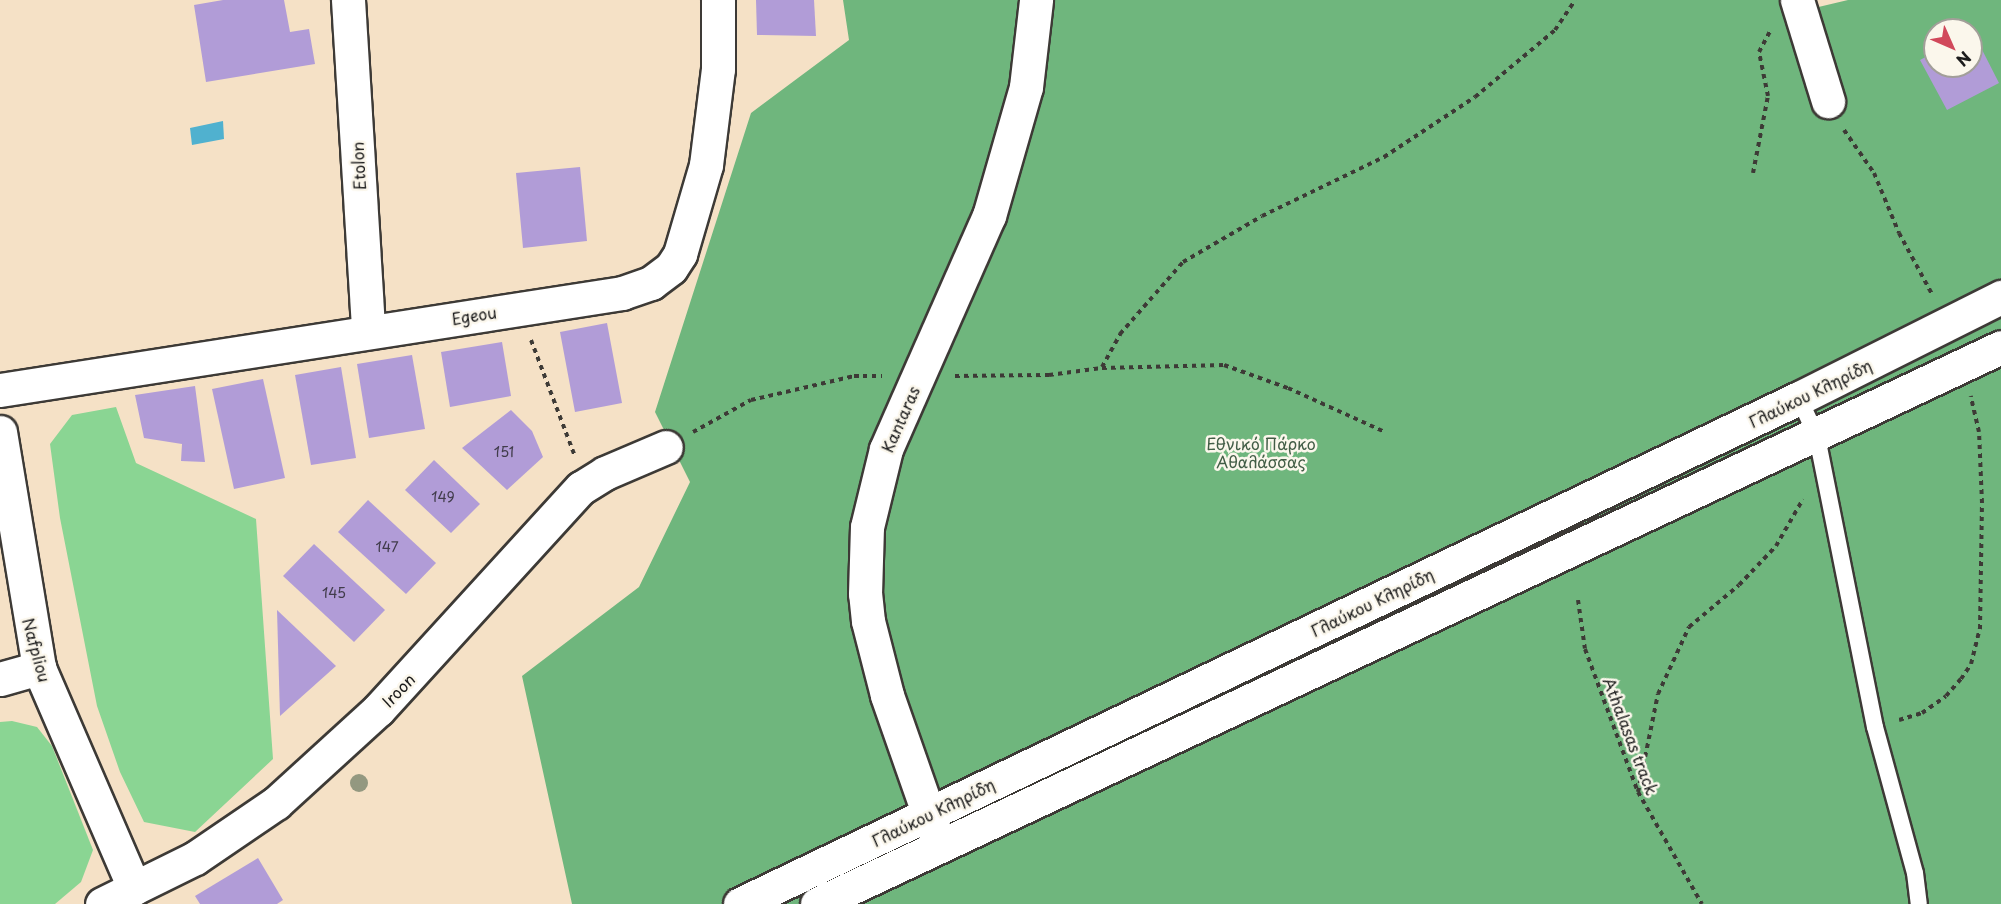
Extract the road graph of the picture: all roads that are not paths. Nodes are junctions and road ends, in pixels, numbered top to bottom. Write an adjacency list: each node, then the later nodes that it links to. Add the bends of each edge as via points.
1 (348, 0): 7 (street, Etolon)
2 (718, 0): 7 (street, Egeou, via 714,119 697,202 680,254 661,277 637,290)
3 (1036, 0): 16 (street, Kantaras, via 1026,87 1002,176 975,254 886,449 867,527 865,594 887,695)
4 (1800, 9): 5 (street)
5 (1828, 101)
6 (2001, 297): 10 (street, Γλαύκου Κληρίδη)
7 (368, 332): 9 (street, Egeou)
8 (2001, 347): 12 (street, Γλαύκου Κληρίδη)
9 (0, 390)
10 (1799, 398): 12 (lane); 16 (street, Γλαύκου Κληρίδη)
11 (0, 432): 14 (street, Nafpliou)
12 (1817, 437): 17 (street, Γλαύκου Κληρίδη); 22 (lane, via 1875,727 1915,873)
13 (666, 447): 18 (street, Iroon, via 586,485 561,506 386,702 238,832)
14 (39, 668): 15 (street); 18 (street, Nafpliou)
15 (0, 679)
16 (929, 814): 17 (street, Kantaras); 20 (street, Γλαύκου Κληρίδη)
17 (940, 845): 21 (street, Γλαύκου Κληρίδη)
18 (134, 888): 19 (street, Iroon)
19 (102, 904)
20 (740, 904)
21 (817, 904)
22 (1919, 904)

